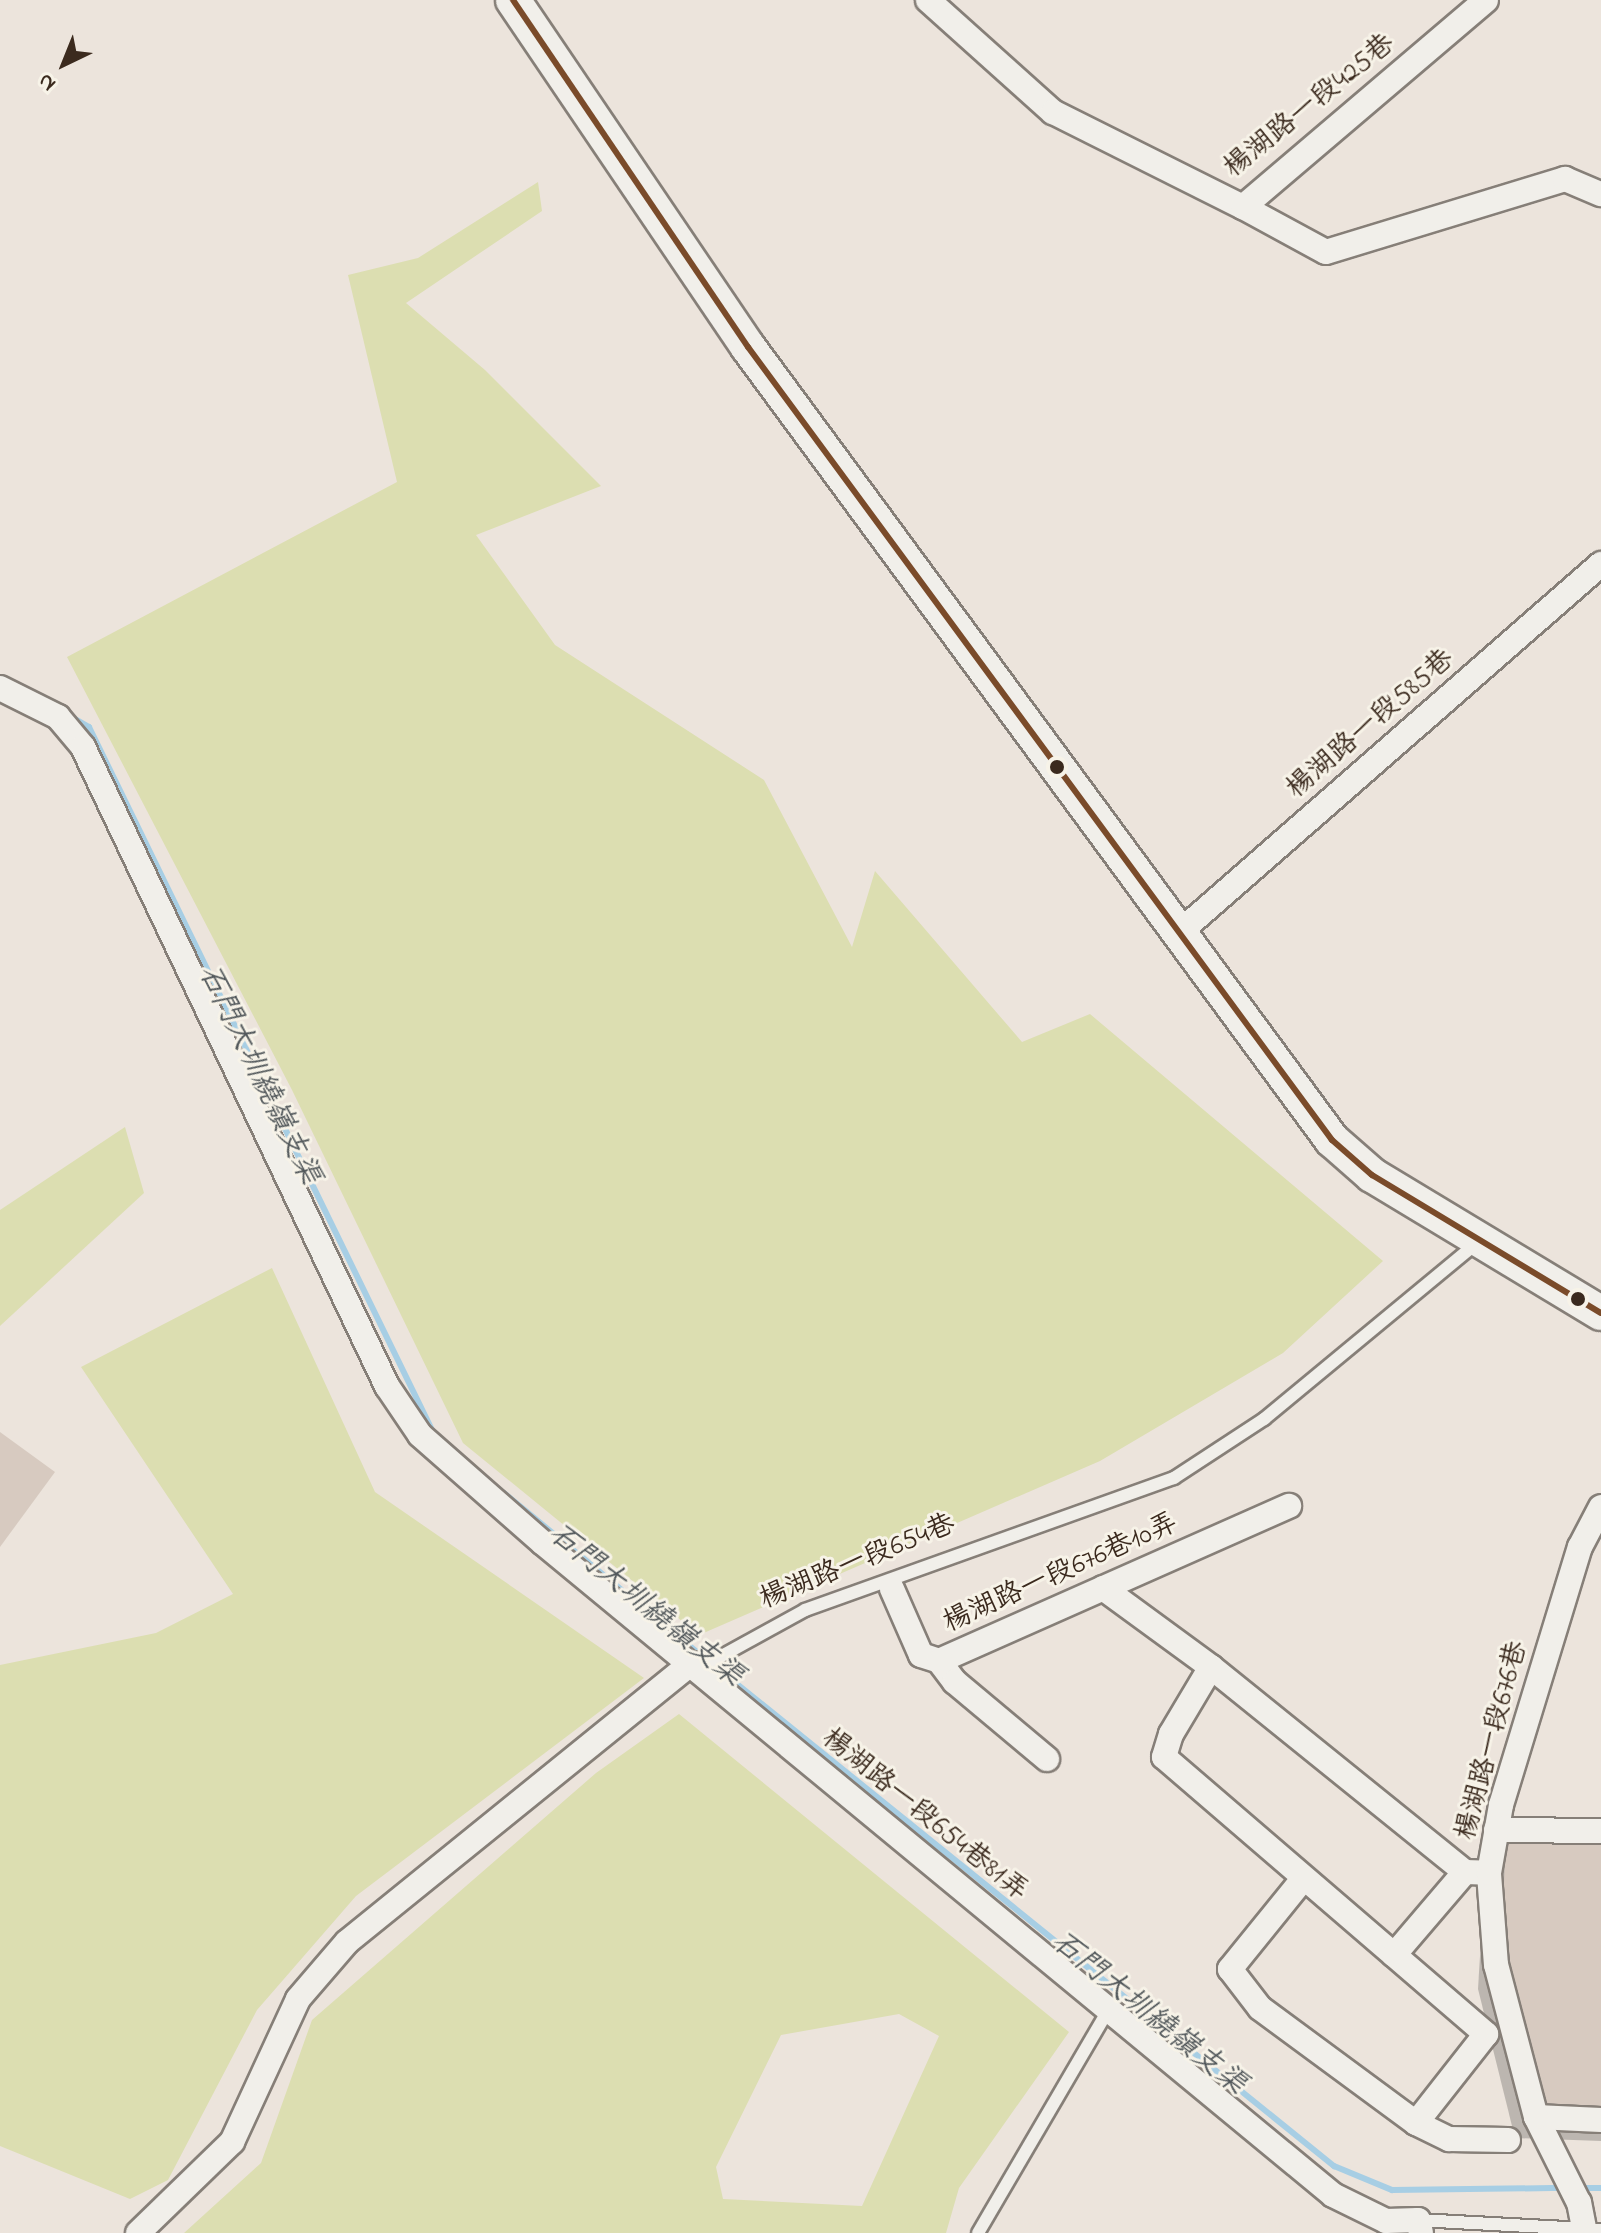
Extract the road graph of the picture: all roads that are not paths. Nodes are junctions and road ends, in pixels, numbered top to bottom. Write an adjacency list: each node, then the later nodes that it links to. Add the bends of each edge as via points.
1 (513, 0): 8 (street, via 748,347)
2 (928, 0): 5 (street, 楊湖路一段425巷, via 1053,112)
3 (1486, 0): 5 (street, 楊湖路一段425巷)
4 (1601, 194): 5 (street, via 1565,179 1326,252)
5 (1243, 207)
6 (1601, 564): 8 (street, 楊湖路一段585巷)
7 (0, 688): 16 (street, 楊湖路一段654巷81弄, via 58,717 83,747 387,1386 420,1435)
8 (1181, 931): 9 (street, via 1332,1140 1372,1175)
9 (1480, 1240): 10 (street); 16 (lane, 楊湖路一段654巷, via 1264,1419 1174,1478 805,1610)
10 (1601, 1313)
11 (1289, 1506): 13 (street, 楊湖路一段676巷10弄)
12 (1601, 1507): 19 (street, 楊湖路一段676巷, via 1580,1547)
13 (1103, 1588): 15 (street, 楊湖路一段676巷10弄); 17 (street)
14 (892, 1589): 15 (street, 楊湖路一段676巷10弄, via 921,1655)
15 (939, 1661): 18 (street, via 955,1682)
16 (697, 1665): 24 (street, 楊湖路一段654巷81弄); 31 (street, 楊湖路一段654巷, via 347,1942 298,1999 232,2142)
17 (1211, 1667): 21 (street); 22 (street, via 1171,1734 1164,1757)
18 (1047, 1759)
19 (1496, 1830): 20 (street); 21 (street, 楊湖路一段676巷)
20 (1601, 1831)
21 (1477, 1872): 23 (street); 25 (street, 楊湖路一段676巷)
22 (1303, 1879): 23 (street); 27 (street, via 1230,1969 1260,2008)
23 (1394, 1955): 27 (street, via 1486,2034)
24 (1110, 2007): 29 (street, 楊湖路一段654巷81弄, via 1333,2195 1386,2221); 32 (lane)
25 (1536, 2117): 26 (street); 30 (street, 楊湖路一段676巷)
26 (1601, 2120)
27 (1416, 2123): 28 (street, via 1449,2139)
28 (1508, 2140)
29 (1420, 2227): 30 (lane)
30 (1590, 2231)
31 (138, 2233)
32 (978, 2233)

